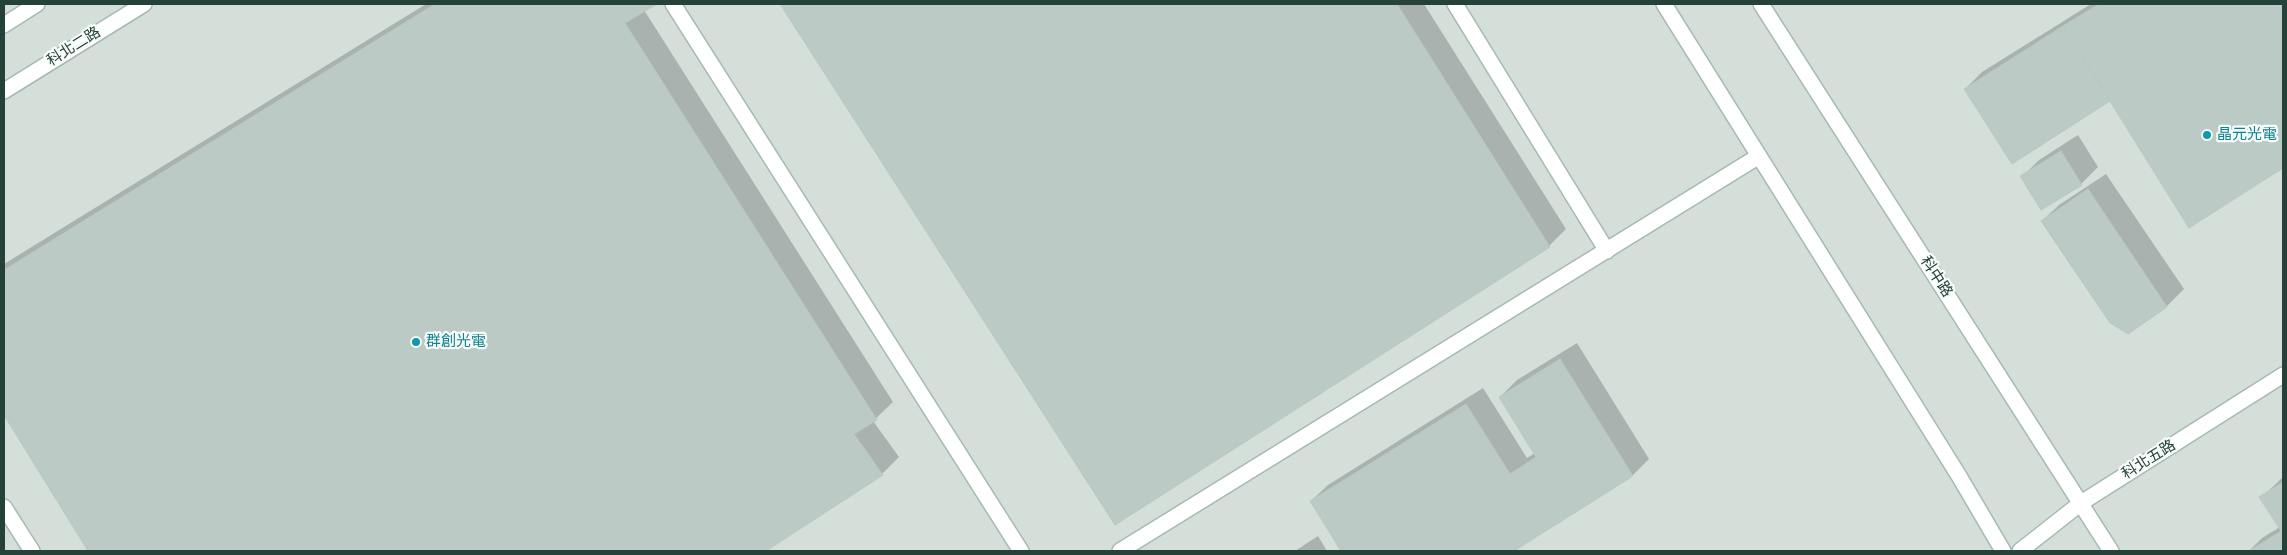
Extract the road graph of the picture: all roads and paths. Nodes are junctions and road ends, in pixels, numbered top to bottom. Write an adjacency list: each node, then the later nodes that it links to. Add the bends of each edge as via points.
1 (37, 4): 7 (street)
2 (144, 4): 8 (street, 科北二路)
3 (674, 4): 15 (street)
4 (1455, 4): 10 (street)
5 (1664, 4): 9 (street)
6 (1761, 4): 12 (street, 科中路)
7 (4, 24)
8 (4, 91)
9 (1759, 156): 10 (street); 17 (street)
10 (1607, 251): 16 (street)
11 (2283, 375): 12 (street, 科北五路)
12 (2081, 503): 18 (street, 科北五路); 19 (street, 科中路)
13 (4, 507): 14 (street)
14 (32, 551)
15 (1021, 551)
16 (1120, 551)
17 (2003, 551)
18 (2020, 551)
19 (2111, 551)

